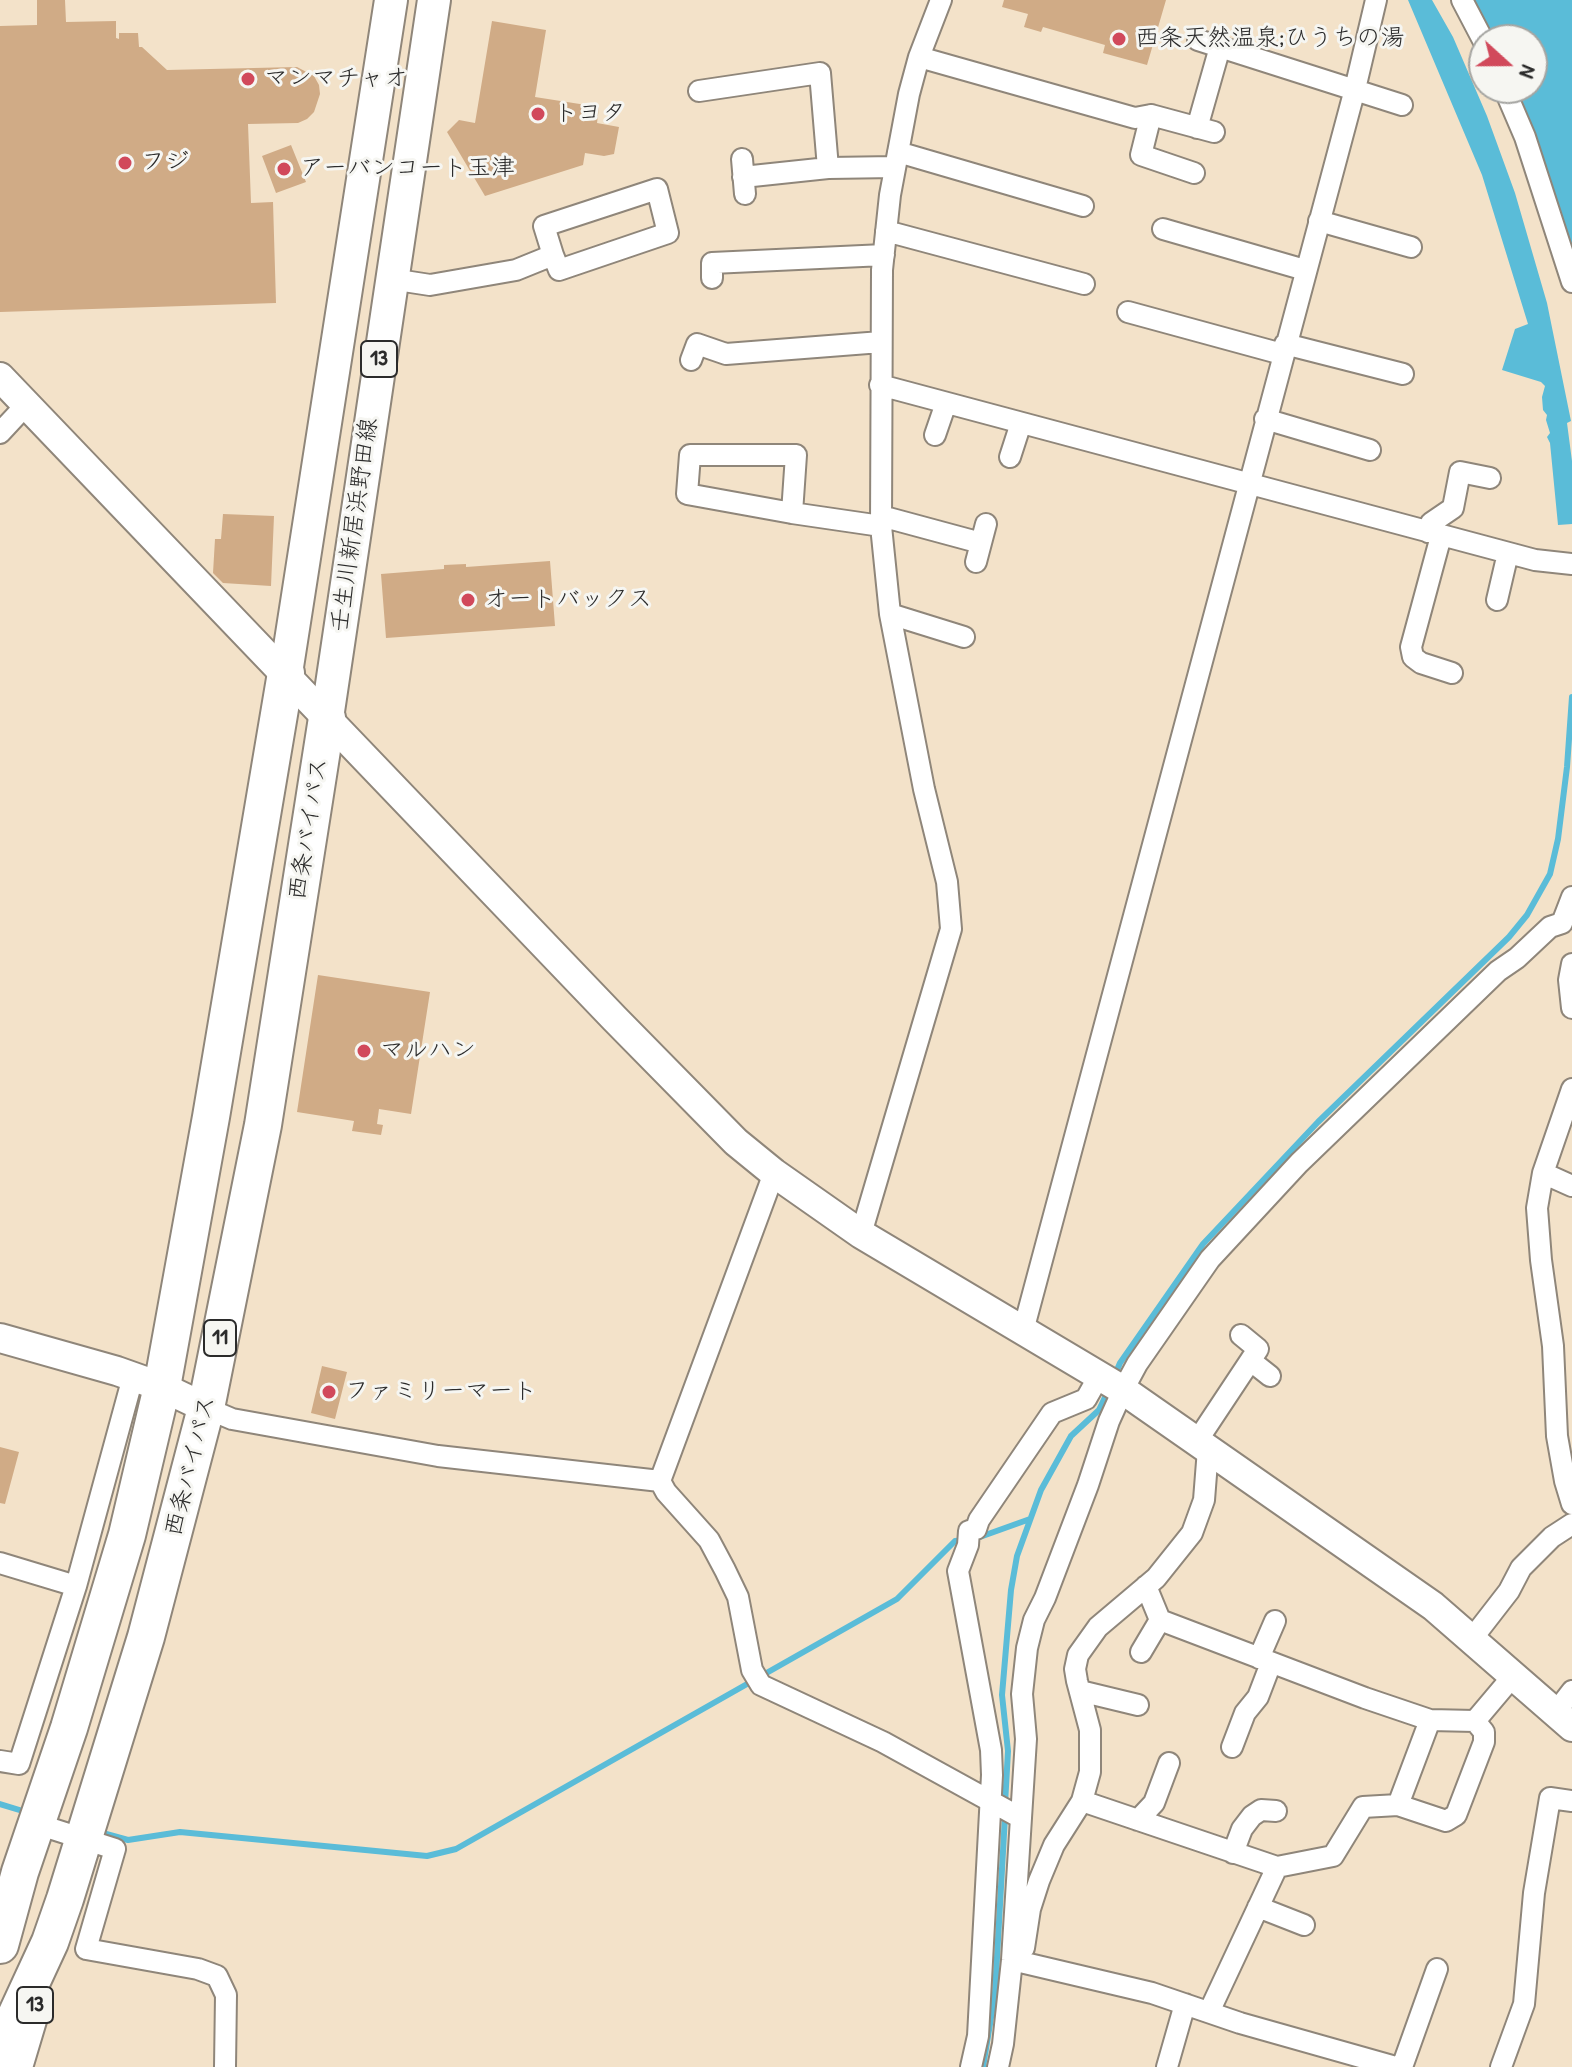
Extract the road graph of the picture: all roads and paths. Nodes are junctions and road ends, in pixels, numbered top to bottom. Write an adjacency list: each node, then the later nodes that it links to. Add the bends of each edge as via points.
1 (391, 0): 57 (main road, 壬生川新居浜野田線 / 13)
2 (434, 0): 28 (main road, 壬生川新居浜野田線 / 13)
3 (941, 0): 9 (street)
4 (1376, 0): 10 (street)
5 (1462, 0): 6 (street)
6 (1475, 24)
7 (1198, 40): 8 (street)
8 (1220, 47): 10 (street); 14 (street, via 1206,130)
9 (919, 57): 14 (street, via 1135,118); 15 (street)
10 (1355, 89): 13 (street); 20 (street)
11 (699, 91): 16 (street, via 820,73)
12 (1511, 104): 29 (street)
13 (1402, 105)
14 (1151, 115): 17 (street, via 1141,155)
15 (897, 159): 16 (street); 19 (street); 22 (street)
16 (828, 168): 18 (street)
17 (1194, 173)
18 (743, 177)
19 (1083, 206)
20 (1319, 221): 23 (street); 26 (street)
21 (1163, 229): 26 (street)
22 (886, 231): 25 (street); 30 (street)
23 (1411, 247)
24 (553, 255): 24 (street, via 544,226 657,189 668,233 559,270); 28 (street, via 516,270 430,285)
25 (884, 255): 27 (street, via 712,263); 32 (street)
26 (1305, 270): 33 (street)
27 (712, 278)
28 (391, 279): 59 (main road, 壬生川新居浜野田線 / 13)
29 (1572, 282)
30 (1084, 284)
31 (1128, 312): 33 (street)
32 (881, 342): 34 (street, via 726,354 697,344); 37 (street)
33 (1284, 349): 35 (street); 40 (street)
34 (691, 360)
35 (1403, 374)
36 (0, 377): 39 (street)
37 (880, 385): 38 (street); 49 (street)
38 (946, 403): 41 (street); 43 (street)
39 (26, 405): 42 (street); 57 (street)
40 (1265, 419): 44 (street); 47 (street)
41 (1021, 423): 45 (street); 47 (street)
42 (0, 433)
43 (935, 435)
44 (1370, 450)
45 (1010, 457)
46 (1490, 478): 50 (street, via 1460,472 1453,508 1431,523)
47 (1247, 485): 50 (street); 69 (street)
48 (792, 513): 48 (street, via 687,494 690,455 796,455); 49 (street)
49 (881, 521): 51 (street); 55 (street)
50 (1434, 534): 52 (street); 58 (street, via 1411,647 1421,663)
51 (981, 543)
52 (1508, 553): 53 (street); 54 (street)
53 (1567, 564)
54 (1497, 600)
55 (890, 614): 56 (street); 68 (street, via 947,882 951,929)
56 (964, 637)
57 (286, 673): 59 (street); 74 (highway, 西条バイパス / 11, via 211,1117)
58 (1452, 673)
59 (327, 718): 65 (street, via 736,1142); 76 (highway, 西条バイパス / 11, via 263,1125)
60 (1572, 897): 61 (street)
61 (1567, 928): 75 (street, via 1550,927 1498,971 1299,1163 1210,1259 1145,1351)
62 (1572, 964): 63 (street)
63 (1572, 1008)
64 (1572, 1089): 66 (street)
65 (774, 1173): 68 (street); 78 (street)
66 (1543, 1173): 67 (street); 79 (street, via 1537,1208 1541,1260 1553,1346 1557,1436)
67 (1572, 1186)
68 (861, 1234): 69 (street)
69 (1023, 1331): 75 (street)
70 (1241, 1335): 72 (street, via 1258,1349)
71 (0, 1338): 74 (street)
72 (1251, 1361): 73 (street); 77 (street)
73 (1270, 1376)
74 (148, 1382): 76 (street); 82 (street); 105 (highway, 西条バイパス / 11, via 127,1535)
75 (1111, 1383): 77 (street); 100 (street, via 1052,1413 976,1529 969,1531 958,1571 991,1750); 103 (street, via 1109,1421 1030,1632 1022,1694 1026,1739)
76 (206, 1408): 78 (street, via 232,1419 438,1456); 106 (highway, 西条バイパス / 11, via 146,1637)
77 (1203, 1445): 83 (street, via 1200,1517 1175,1557); 86 (street, via 1433,1606)
78 (660, 1481): 100 (street, via 709,1540 732,1583 752,1670 761,1685 883,1742)
79 (1572, 1504)
80 (1572, 1524): 86 (street, via 1521,1568)
81 (0, 1563): 82 (street)
82 (76, 1586): 96 (street, via 19,1764)
83 (1146, 1586): 84 (street); 90 (street, via 1086,1641 1075,1669)
84 (1160, 1620): 87 (street); 88 (street)
85 (1275, 1621): 88 (street)
86 (1471, 1640): 89 (street)
87 (1141, 1652)
88 (1265, 1660): 93 (street); 95 (street, via 1258,1697 1245,1713)
89 (1513, 1676): 92 (street); 94 (street)
90 (1080, 1691): 91 (street); 98 (street, via 1092,1745)
91 (1138, 1705)
92 (1566, 1710)
93 (1430, 1720): 94 (street); 101 (street)
94 (1475, 1721): 101 (street, via 1484,1742 1456,1815 1446,1821)
95 (1232, 1747)
96 (0, 1761)
97 (1169, 1763): 104 (street, via 1154,1803)
98 (1082, 1801): 104 (street); 115 (street, via 1039,1881)
99 (1572, 1801): 128 (street, via 1550,1798 1524,2004)
100 (994, 1804): 103 (street); 124 (street, via 978,2036)
101 (1398, 1805): 108 (street, via 1363,1807 1333,1856)
102 (1276, 1811): 107 (street, via 1261,1810 1252,1816)
103 (1019, 1816): 115 (street)
104 (1138, 1820): 107 (street)
105 (37, 1824): 106 (street); 109 (highway, 西条バイパス / 11)
106 (83, 1841): 113 (highway, 西条バイパス / 11); 123 (street, via 115,1849 86,1949 217,1976 226,1995)
107 (1233, 1853): 108 (street)
108 (1277, 1867): 110 (street)
109 (20, 1872): 111 (highway, 11); 114 (highway, 西条バイパス / 11)
110 (1258, 1907): 112 (street); 118 (street)
111 (0, 1915)
112 (1304, 1925)
113 (50, 1942): 119 (highway, 西条バイパス / 11); 122 (main road, 13)
114 (0, 1945)
115 (1017, 1961): 117 (street); 121 (street)
116 (1437, 1969): 127 (street)
117 (1185, 2004): 118 (street); 125 (street)
118 (1209, 2012): 120 (street)
119 (0, 2050)
120 (1365, 2063): 126 (street)
121 (1003, 2066)
122 (16, 2067)
123 (225, 2067)
124 (971, 2067)
125 (1167, 2067)
126 (1396, 2067)
127 (1402, 2067)
128 (1501, 2067)

